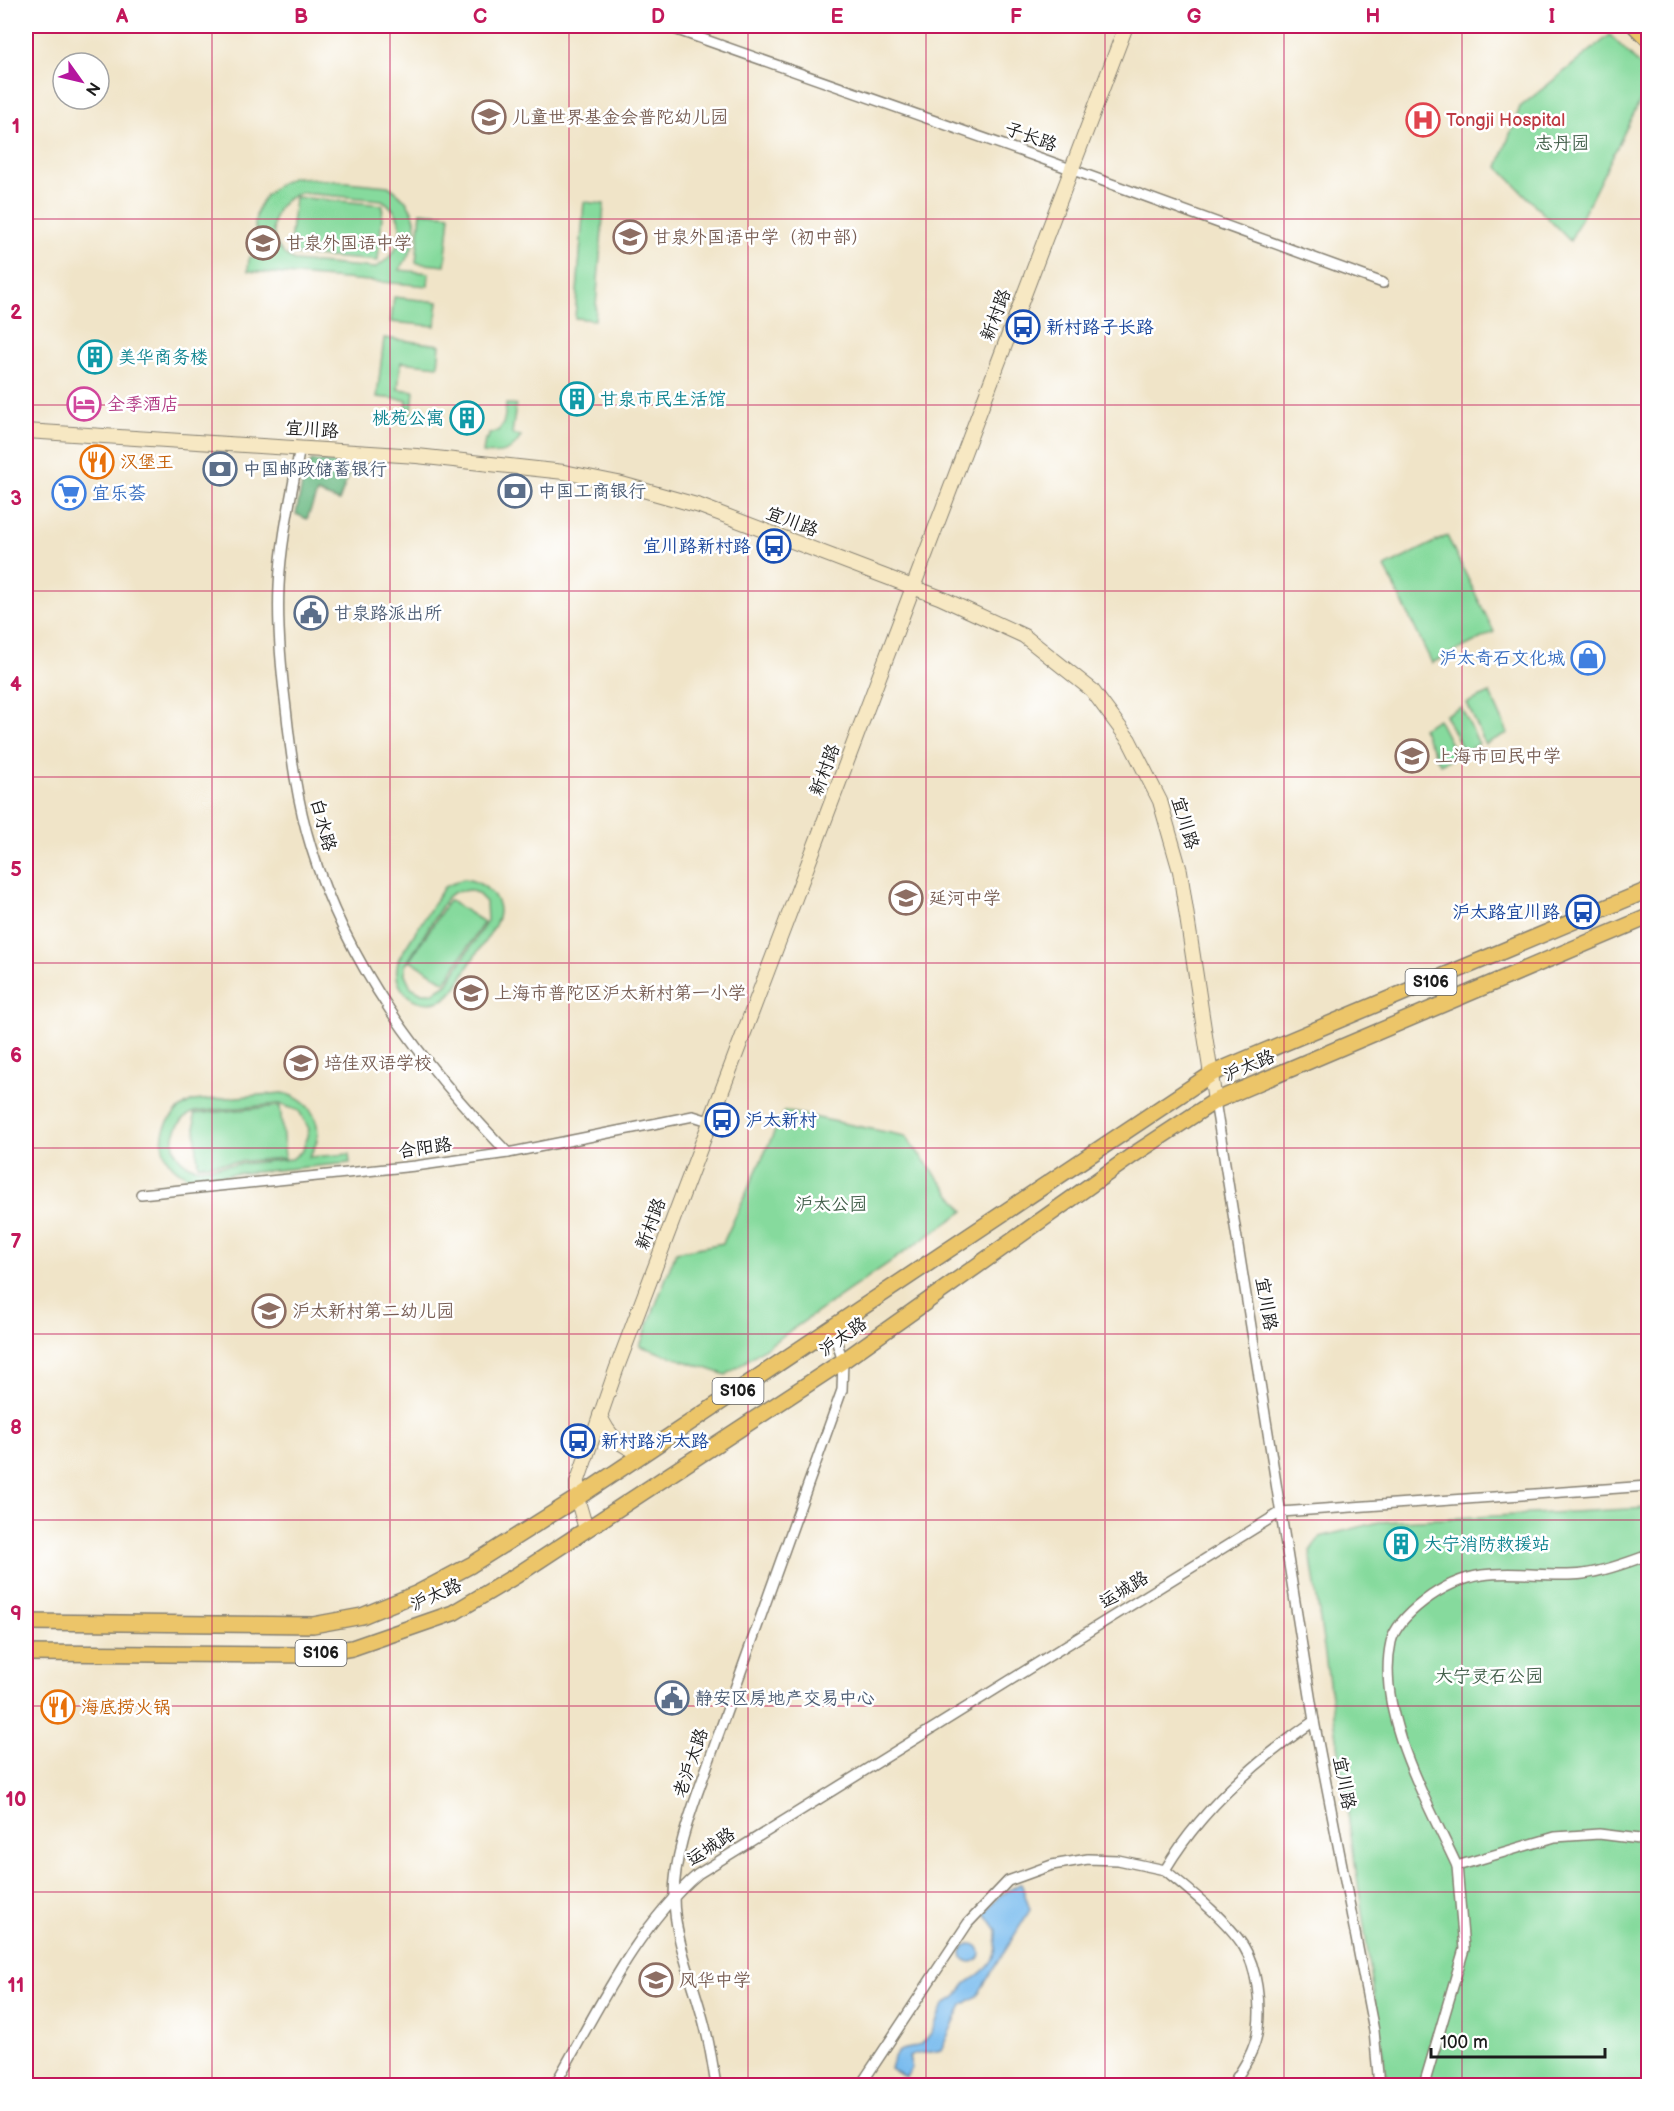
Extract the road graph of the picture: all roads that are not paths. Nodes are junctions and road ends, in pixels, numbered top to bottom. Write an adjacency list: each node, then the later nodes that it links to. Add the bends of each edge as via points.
1 (666, 26): 5 (street, 子长路)
2 (1126, 26): 5 (main road, 新村路)
3 (1635, 26): 4 (main road)
4 (1648, 39)
5 (1071, 169): 6 (street, 子长路); 9 (main road, 新村路)
6 (1383, 283)
7 (26, 431): 8 (main road, 宜川路)
8 (300, 447): 9 (main road, 宜川路, via 526,466 618,483 700,506); 15 (street, 白水路, via 283,542 279,624 289,743 311,846 341,921 377,992 441,1079)
9 (913, 587): 12 (main road, 宜川路, via 1005,625 1040,646 1092,690 1129,740 1160,801 1175,846); 14 (main road, 新村路)
10 (1648, 890): 12 (main road, 沪太路 / S106)
11 (1648, 917): 13 (main road, 沪太路 / S106)
12 (1213, 1073): 13 (main road, 宜川路); 17 (main road, 沪太路 / S106)
13 (1215, 1101): 18 (main road, 沪太路 / S106); 23 (street, 宜川路)
14 (709, 1121): 15 (street, 合阳路, via 693,1116); 19 (main road, 新村路)
15 (508, 1153): 16 (street, 合阳路)
16 (141, 1194)
17 (832, 1328): 18 (street, 老沪太路); 20 (main road, 沪太路 / S106)
18 (843, 1361): 24 (main road, 沪太路 / S106); 32 (street, 老沪太路, via 842,1390 689,1820)
19 (600, 1415): 20 (main road, via 606,1430 622,1446); 22 (main road, 新村路, via 578,1477)
20 (643, 1454): 22 (main road, 沪太路 / S106)
21 (1648, 1486): 23 (street, 运城路)
22 (577, 1498): 24 (main road, 新村路); 26 (main road, 沪太路 / S106, via 471,1565 362,1616 313,1624)
23 (1281, 1512): 28 (street, 宜川路); 32 (street, 运城路, via 711,1864)
24 (586, 1529): 27 (main road, 沪太路 / S106, via 453,1613 352,1648 269,1656)
25 (1648, 1555): 30 (street, via 1583,1574 1483,1575 1459,1580 1407,1614 1391,1640 1389,1699 1422,1790)
26 (26, 1622)
27 (26, 1653)
28 (1314, 1720): 31 (street, via 1238,1780 1177,1850); 37 (street, 宜川路, via 1374,2031)
29 (1648, 1840): 30 (street, via 1599,1834 1555,1837)
30 (1457, 1866): 38 (street, via 1464,1949)
31 (1165, 1870): 35 (street, via 1118,1860 1088,1859 1052,1865 1008,1881 968,1923); 36 (street, via 1244,1947 1253,1970 1258,2029 1246,2064)
32 (674, 1894): 33 (street, 老沪太路, via 648,1925); 34 (street)
33 (554, 2085)
34 (716, 2085)
35 (860, 2085)
36 (1231, 2085)
37 (1379, 2085)
38 (1427, 2085)

